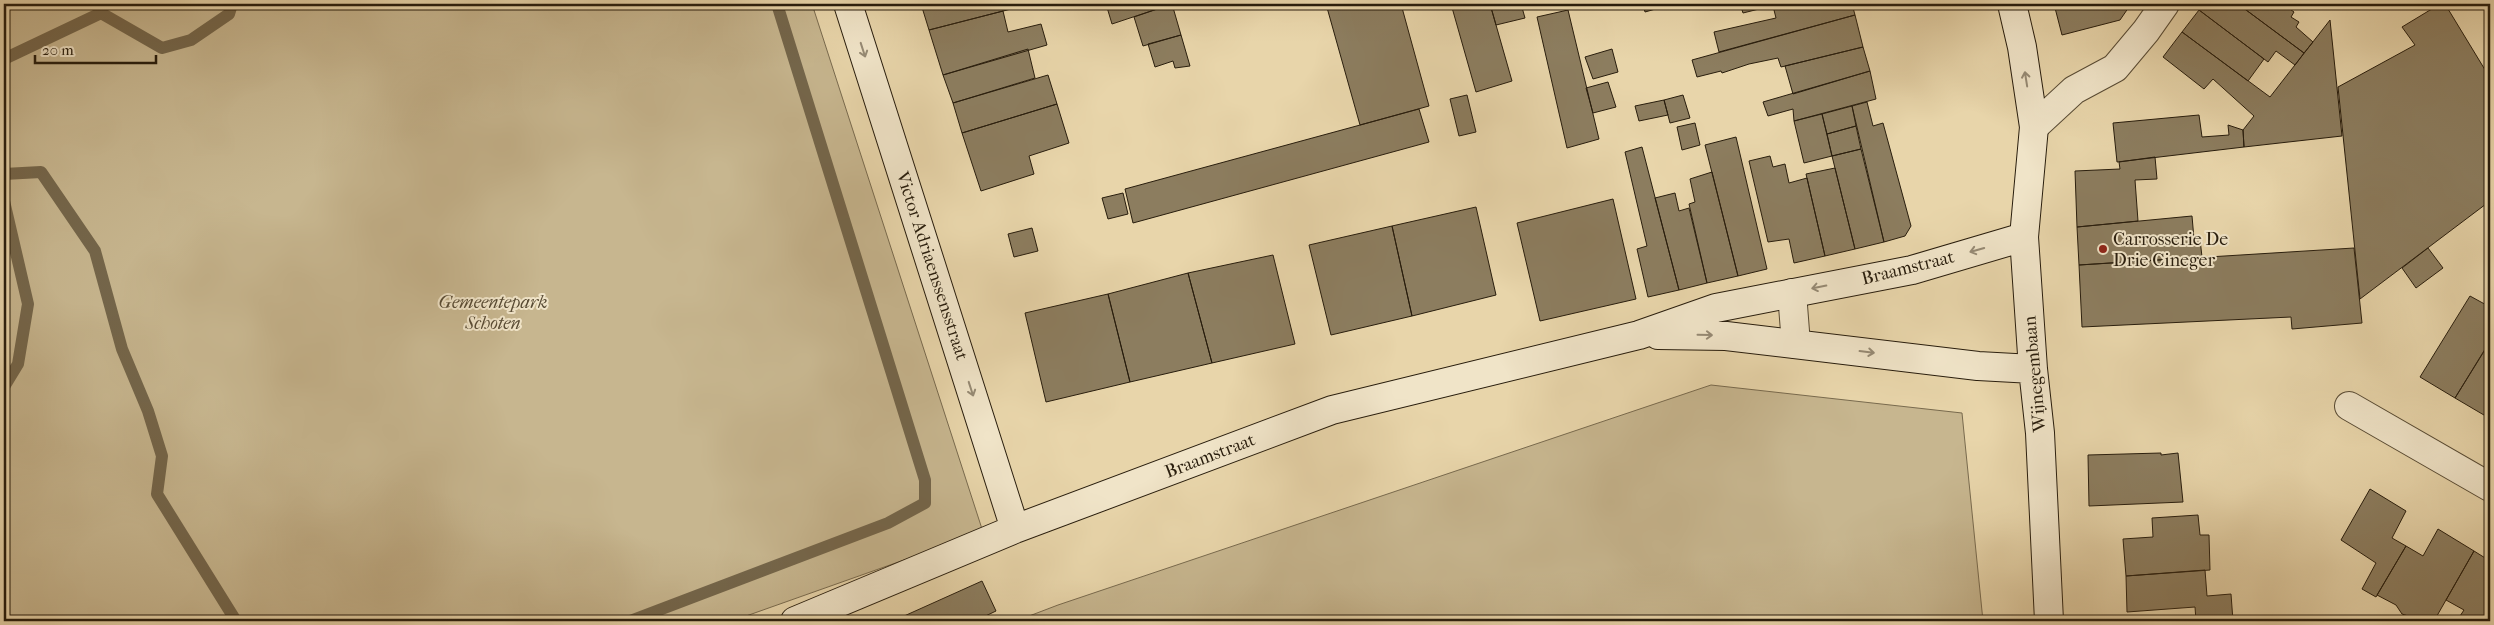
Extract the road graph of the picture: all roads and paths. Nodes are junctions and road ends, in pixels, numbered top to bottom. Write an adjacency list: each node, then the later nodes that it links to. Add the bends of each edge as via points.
1 (848, 4): 12 (street, Victor Adriaenssensstraat, one-way to 12)
2 (2012, 4): 4 (street, Wijnegembaan, one-way to 2)
3 (2165, 4): 4 (street, via 2115,68 2074,90)
4 (2034, 127): 5 (street, Wijnegembaan)
5 (2024, 237): 6 (street, Braamstraat, one-way to 6, via 1912,270); 9 (street, Wijnegembaan)
6 (1792, 293): 7 (street, Braamstraat, via 1716,308); 8 (street)
7 (1639, 335): 8 (street, Braamstraat, one-way to 8, via 1726,336); 12 (street, Braamstraat, via 1332,410)
8 (1796, 344): 9 (street, Braamstraat, one-way to 9, via 1978,366)
9 (2033, 368): 14 (street, Wijnegembaan, via 2040,433)
10 (2349, 406): 11 (street)
11 (2490, 487)
12 (1015, 529): 13 (street, Braamstraat)
13 (795, 621)
14 (2049, 621)

